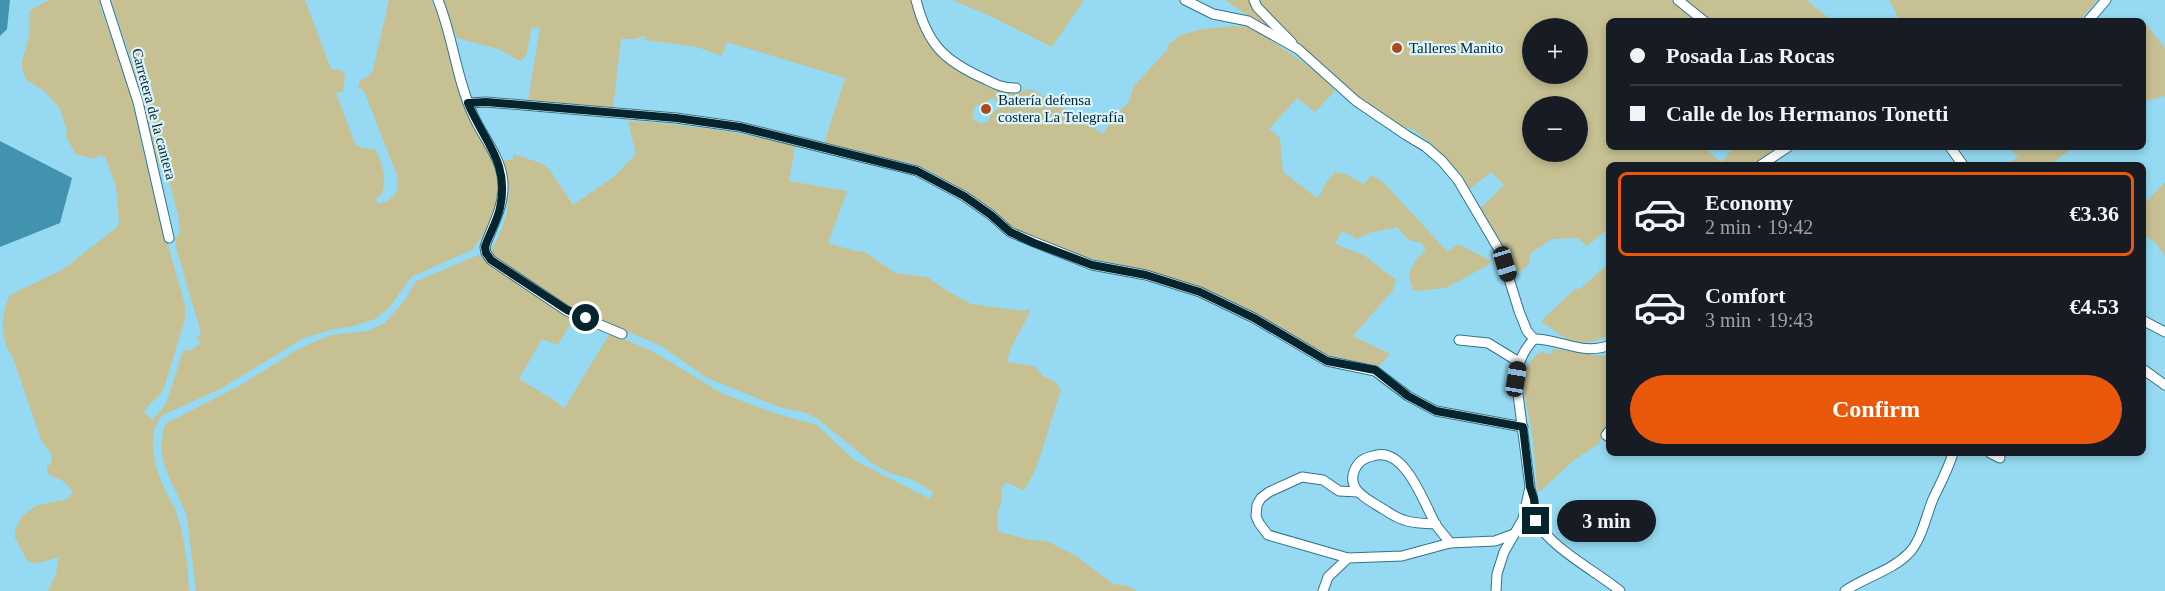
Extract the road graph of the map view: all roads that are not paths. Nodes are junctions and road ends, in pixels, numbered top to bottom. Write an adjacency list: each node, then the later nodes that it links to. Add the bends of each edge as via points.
1 (105, 0): 15 (street, Carretera de la cantera, via 138,102)
2 (438, 0): 12 (street)
3 (916, 0): 11 (street, via 927,32 953,64 1001,87)
4 (1185, 0): 10 (street, via 1213,14 1248,21)
5 (1254, 0): 10 (street)
6 (1677, 0): 8 (street)
7 (2106, 0): 9 (street)
8 (1700, 18)
9 (2091, 18)
10 (1298, 49): 19 (street, via 1356,101 1426,147 1458,180 1500,253 1527,332)
11 (1016, 88)
12 (468, 103): 18 (street, via 500,165 503,189 486,253 567,310); 25 (street, via 676,118 740,127 917,171 973,202 1010,232 1034,243 1092,265 1146,275 1200,292 1327,361 1375,370 1408,396 1436,411)
13 (1784, 150): 14 (street)
14 (1766, 162)
15 (170, 238)
16 (2146, 322): 17 (street)
17 (2165, 332)
18 (622, 334)
19 (1534, 339): 21 (street, via 1579,348); 22 (street)
20 (1459, 340): 22 (street, via 1488,343)
21 (1606, 346)
22 (1519, 362): 25 (street, via 1517,397)
23 (2146, 371): 24 (street)
24 (2165, 385)
25 (1523, 427): 29 (street)
26 (1952, 456): 40 (street, via 1916,545 1899,562)
27 (1996, 456): 28 (street)
28 (2000, 458)
29 (1530, 487): 32 (street, via 1523,519); 35 (street, via 1536,521 1546,535)
30 (1358, 492): 31 (street, via 1400,520); 31 (street, via 1352,481 1357,464 1385,454 1411,477); 34 (street, via 1339,491 1323,480 1302,477 1269,492 1257,505 1256,516 1268,535)
31 (1436, 524): 33 (street)
32 (1514, 534): 33 (street, via 1495,541); 37 (street, via 1503,552)
33 (1450, 543): 34 (street, via 1402,556)
34 (1348, 558): 36 (street, via 1328,577)
35 (1602, 577): 38 (street); 39 (street)
36 (1323, 591)
37 (1496, 591)
38 (1611, 591)
39 (1620, 591)
40 (1845, 591)

